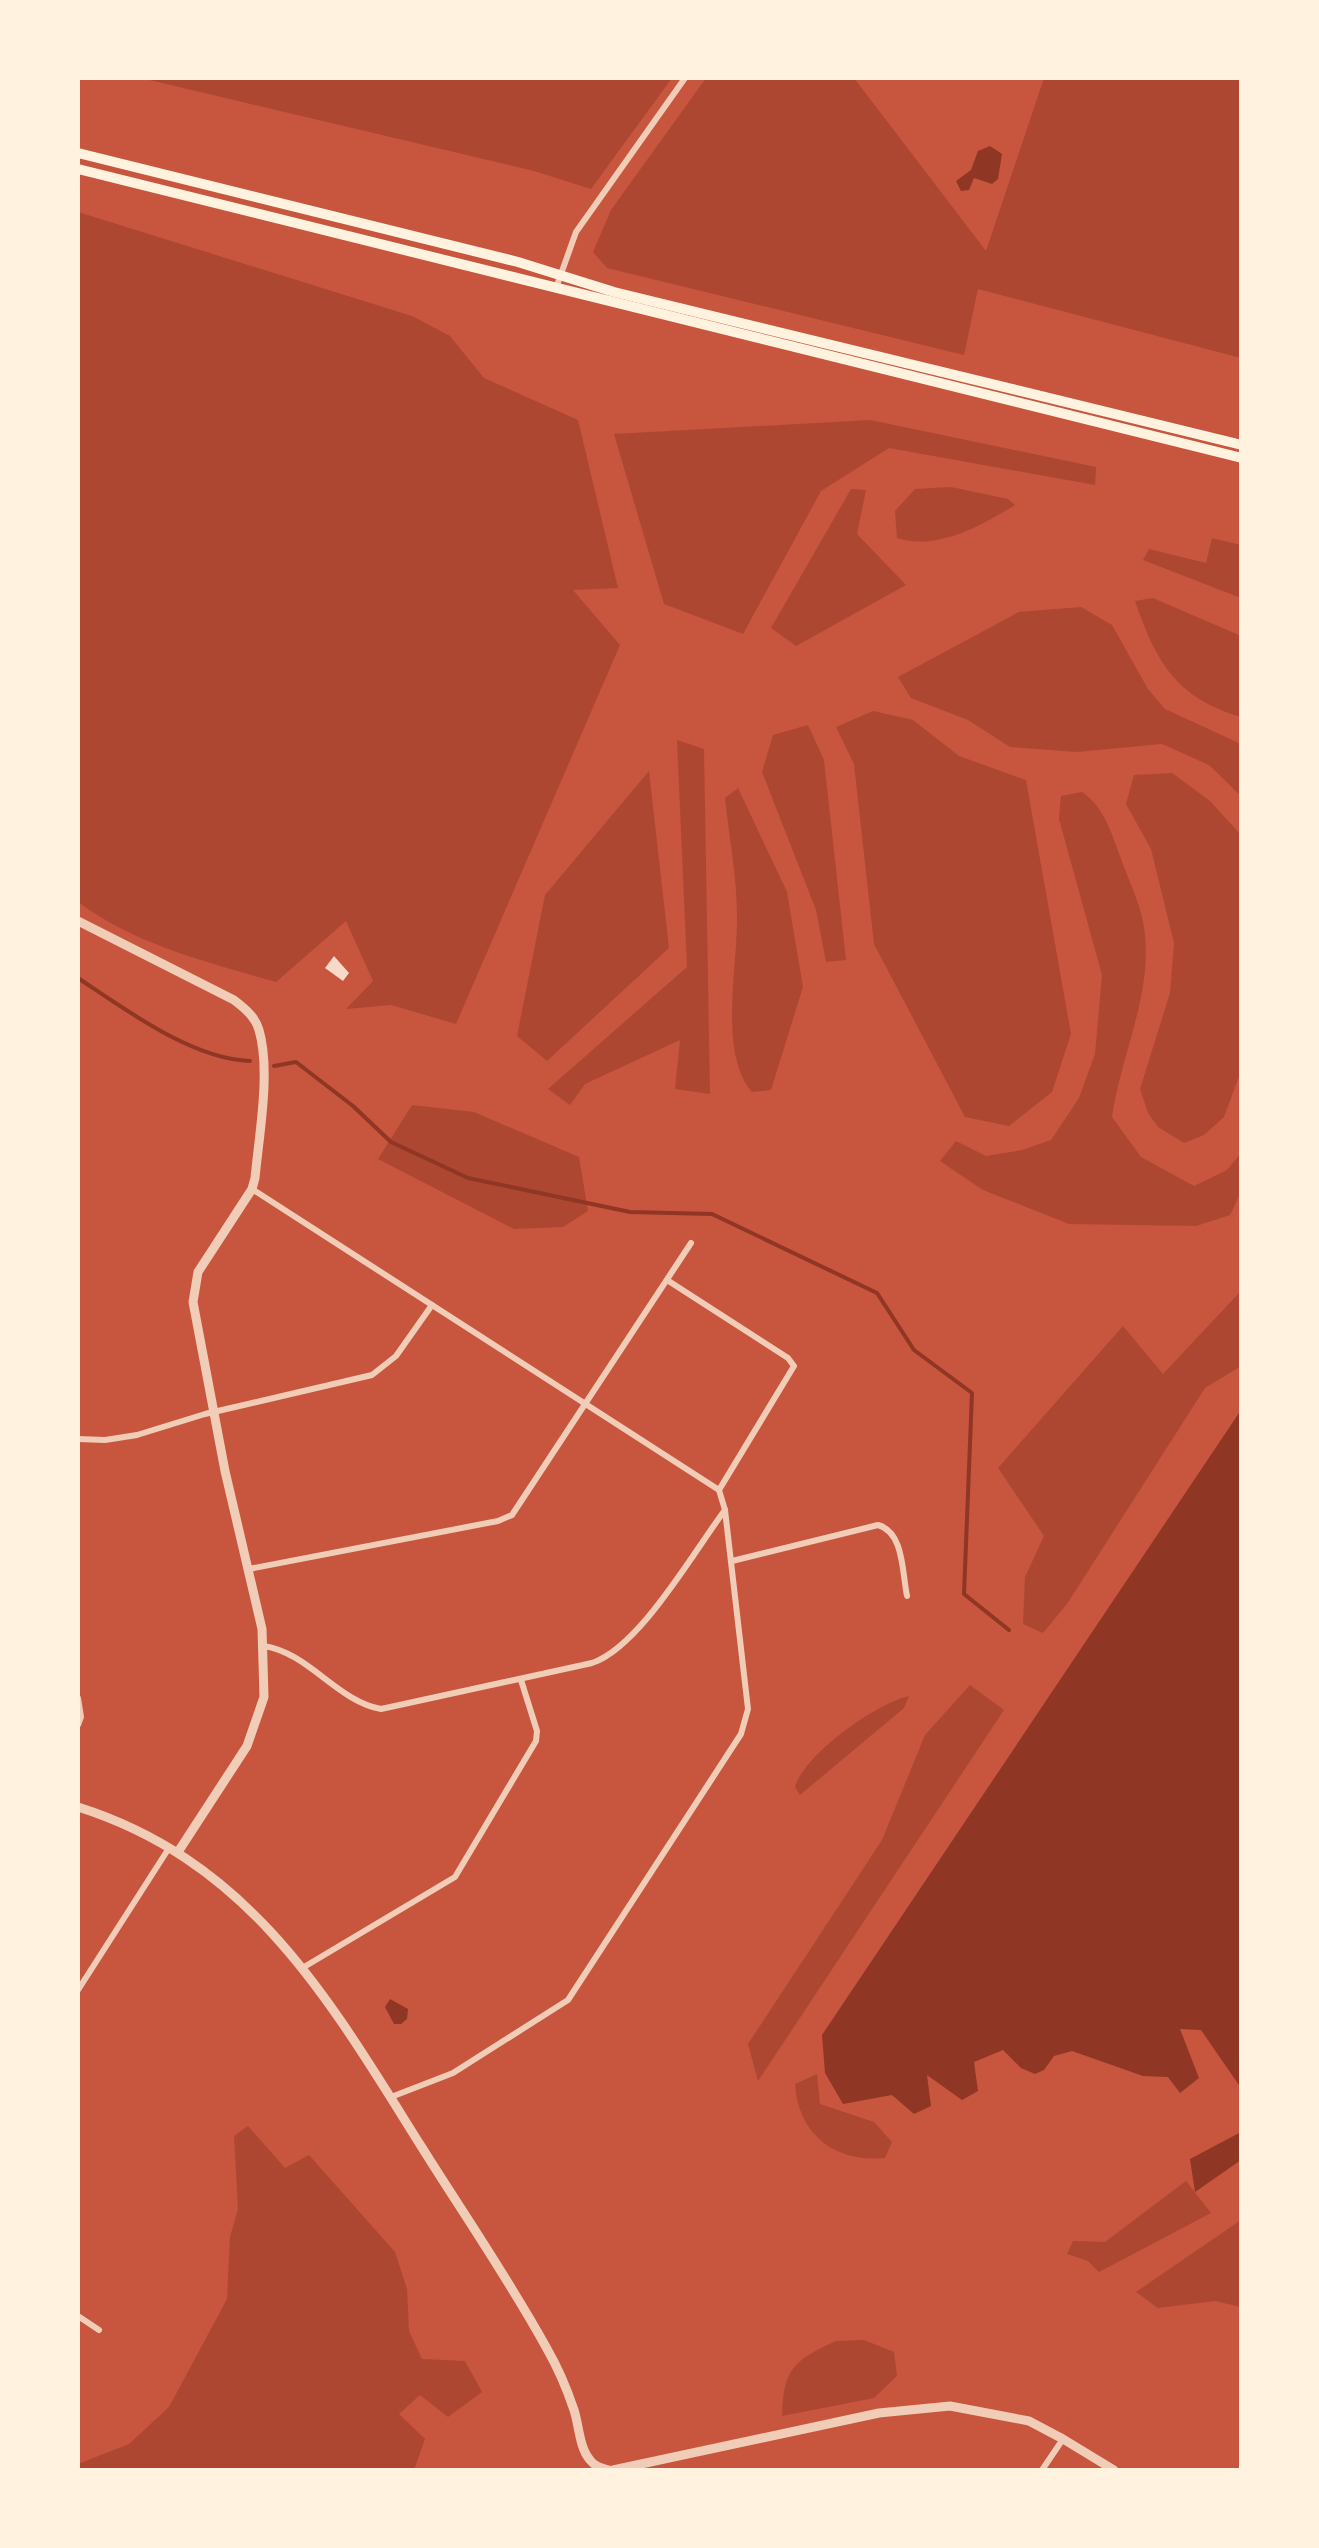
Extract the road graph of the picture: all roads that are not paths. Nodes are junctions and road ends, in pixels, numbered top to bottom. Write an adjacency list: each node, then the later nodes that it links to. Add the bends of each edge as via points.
1 (685, 78): 4 (street, via 576,232)
2 (78, 153): 4 (main road)
3 (78, 169): 5 (main road)
4 (560, 275): 5 (street); 6 (main road)
5 (556, 288): 7 (main road)
6 (1242, 445)
7 (1242, 458)
8 (78, 922): 9 (street, via 234,1000 254,1020 262,1070)
9 (252, 1189): 12 (street); 14 (street, via 194,1286)
10 (692, 1243): 11 (street)
11 (668, 1280): 13 (street); 16 (street, via 794,1366)
12 (432, 1305): 13 (street); 14 (street, via 380,1372)
13 (586, 1406): 16 (street); 19 (street, via 504,1520)
14 (213, 1412): 15 (street, via 116,1439); 19 (street)
15 (78, 1439)
16 (719, 1490): 17 (street)
17 (725, 1510): 18 (street); 22 (street, via 616,1652)
18 (732, 1561): 20 (street, via 885,1526 896,1536); 29 (street, via 748,1709 741,1734 568,2000 453,2073)
19 (249, 1569): 21 (street)
20 (906, 1596)
21 (264, 1646): 22 (street, via 284,1649 381,1708); 26 (street, via 264,1696 254,1730)
22 (521, 1679): 27 (street, via 536,1741 455,1878)
23 (78, 1698): 24 (street)
24 (78, 1725)
25 (78, 1807): 26 (street)
26 (174, 1849): 27 (street, via 240,1900); 28 (street)
27 (304, 1967): 29 (street)
28 (78, 1990)
29 (391, 2098): 33 (street, via 546,2348 574,2408 587,2458)
30 (78, 2316): 31 (street)
31 (99, 2330)
32 (1063, 2438): 34 (street, via 989,2412 914,2407); 35 (street); 36 (street)
33 (597, 2468): 34 (street)
34 (611, 2470)
35 (1042, 2470)
36 (1114, 2470)

